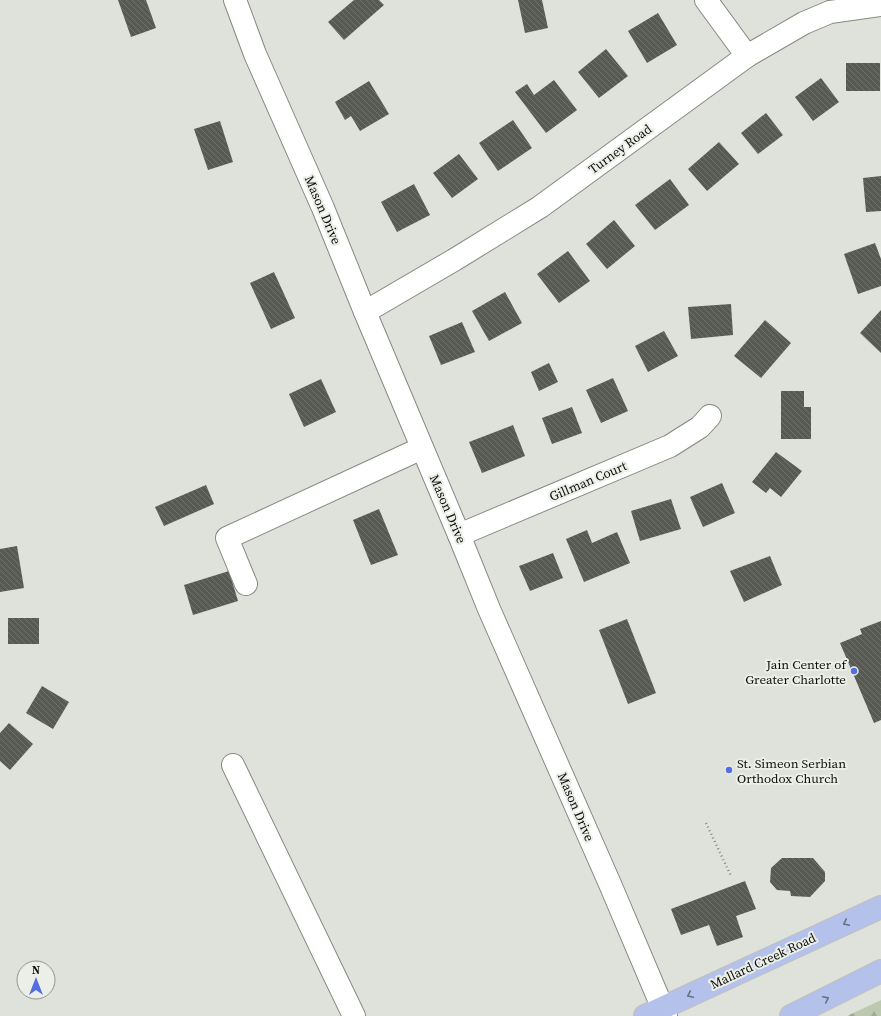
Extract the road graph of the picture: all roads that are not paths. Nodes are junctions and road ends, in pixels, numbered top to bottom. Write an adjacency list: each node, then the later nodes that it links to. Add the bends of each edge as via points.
1 (235, 0): 5 (street, Mason Drive, via 255,54 323,208)
2 (706, 0): 4 (street)
3 (881, 5): 4 (street, Turney Road, via 830,12 804,23)
4 (746, 56): 5 (street, Turney Road, via 540,207)
5 (365, 312): 7 (street, Mason Drive)
6 (710, 416): 8 (street, Gillman Court, via 700,427 670,446)
7 (422, 448): 8 (street, Mason Drive); 9 (street, via 227,538)
8 (459, 535): 13 (street, Mason Drive, via 610,884)
9 (246, 584)
10 (233, 765): 14 (street)
11 (881, 907): 13 (main road, Mallard Creek Road, one-way to 13)
12 (881, 971): 15 (main road, one-way to 12)
13 (658, 1013)
14 (354, 1016)
15 (791, 1016)

